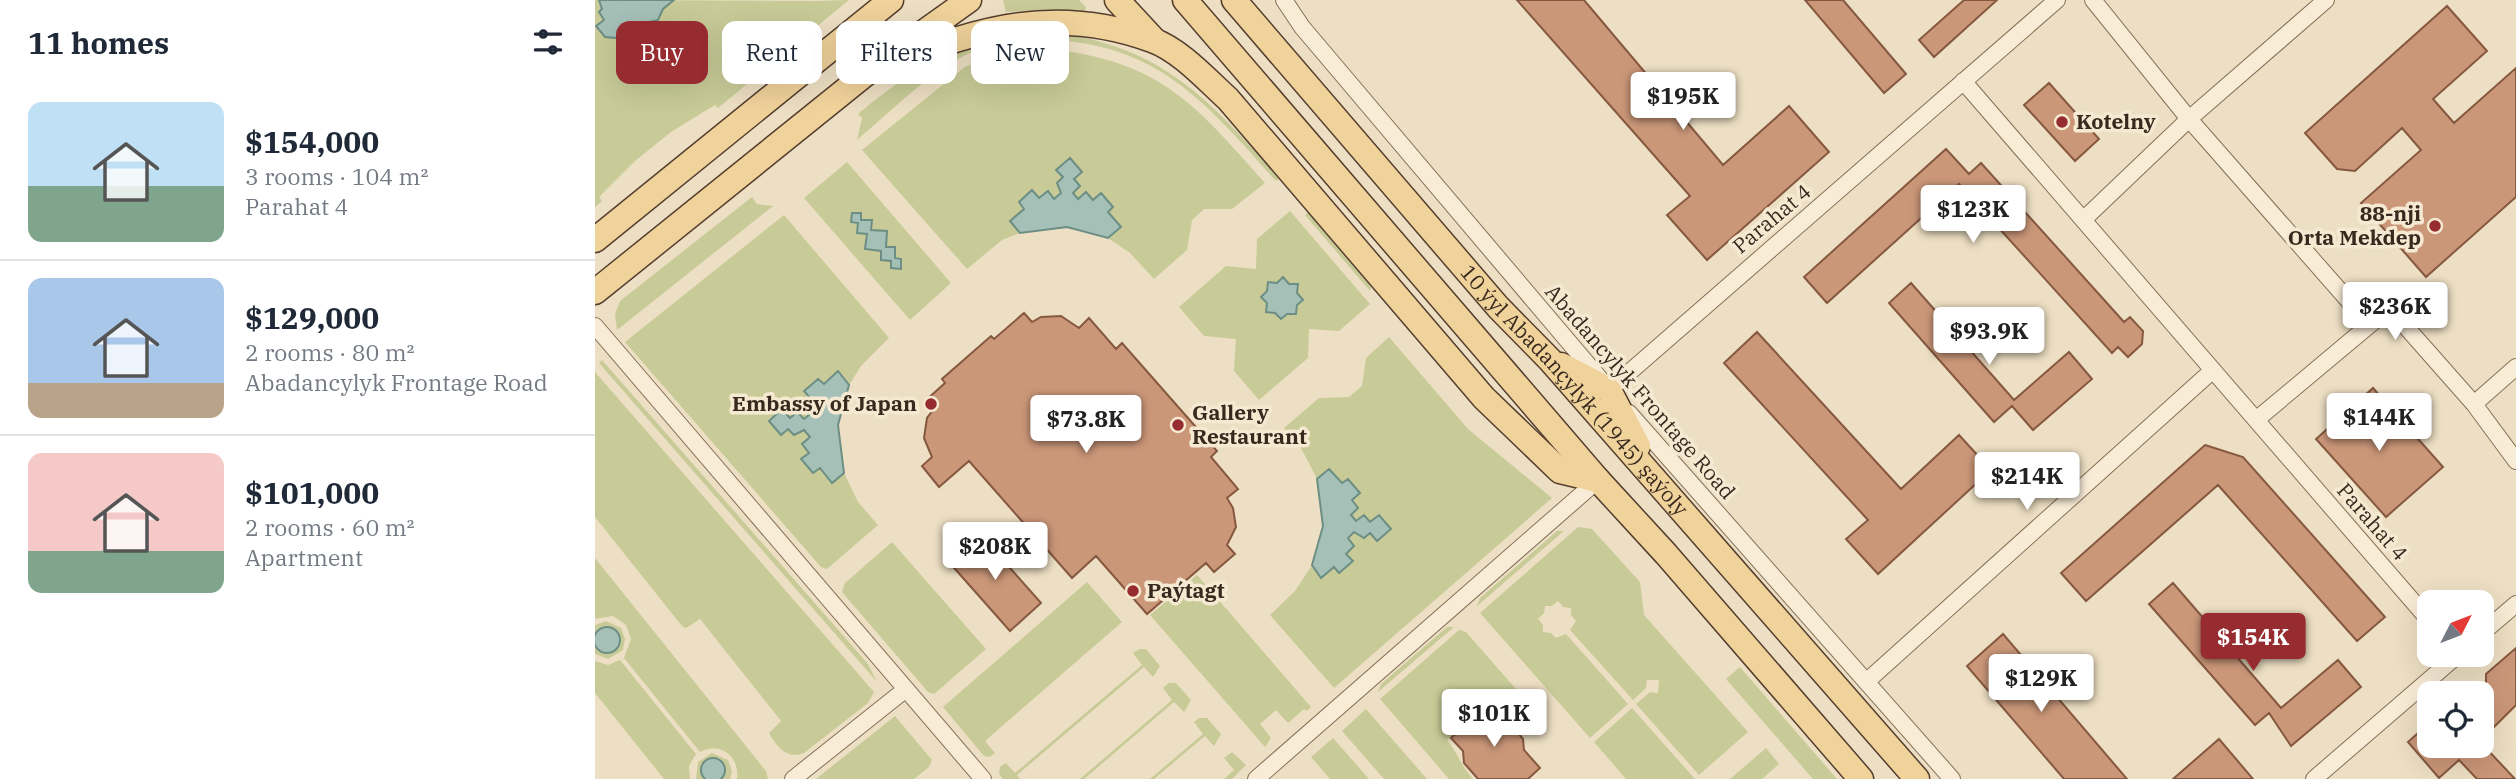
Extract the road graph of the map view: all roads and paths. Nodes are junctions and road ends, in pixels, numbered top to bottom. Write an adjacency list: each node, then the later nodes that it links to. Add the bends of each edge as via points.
1 (872, 0): 12 (main road)
2 (891, 0): 13 (main road)
3 (969, 0): 14 (main road)
4 (1117, 0): 16 (main road)
5 (1144, 0): 16 (main road)
6 (1185, 0): 33 (main road, 10 ýyl Abadançylyk (1945) şaýoly)
7 (1234, 0): 26 (main road, 10 ýyl Abadançylyk (1945) şaýoly, via 1498,307)
8 (1284, 0): 29 (street, Abadancylyk Frontage Road)
9 (2057, 0): 18 (street, Parahat 4)
10 (2093, 0): 20 (street)
11 (2326, 0): 20 (street)
12 (859, 21)
13 (866, 21)
14 (940, 21)
15 (957, 38): 16 (main road, via 1014,26 1083,25)
16 (1154, 40): 33 (main road, via 1228,99 1484,398 1560,471)
17 (836, 46): 22 (main road)
18 (1963, 81): 21 (street, Parahat 4); 29 (street, Parahat 4)
19 (853, 84): 23 (main road)
20 (2189, 119): 21 (street); 24 (street)
21 (2083, 220): 28 (street, Parahat 4)
22 (595, 240)
23 (595, 292)
24 (2369, 324): 30 (street, via 2385,312 2399,319); 31 (street)
25 (595, 326): 40 (street)
26 (1550, 360): 29 (main road); 34 (main road, 10 ýyl Abadançylyk (1945) şaýoly)
27 (2516, 367): 30 (street)
28 (2213, 370): 31 (street, Parahat 4); 39 (street)
29 (1609, 390): 34 (main road); 39 (street, Abadancylyk Frontage Road)
30 (2474, 404): 32 (street)
31 (2256, 420): 36 (street, Parahat 4)
32 (2516, 461)
33 (1598, 480): 43 (street); 44 (main road, 10 ýyl Abadançylyk (1945) şaýoly)
34 (1656, 481): 45 (main road, 10 ýyl Abadançylyk (1945) şaýoly)
35 (2516, 604): 37 (street)
36 (2417, 606)
37 (2494, 623)
38 (2444, 667): 47 (street)
39 (1866, 682): 46 (street, Abadancylyk Frontage Road)
40 (906, 689): 41 (street); 42 (street)
41 (793, 779)
42 (983, 779)
43 (1256, 779)
44 (1861, 779)
45 (1917, 779)
46 (1952, 779)
47 (2314, 779)

